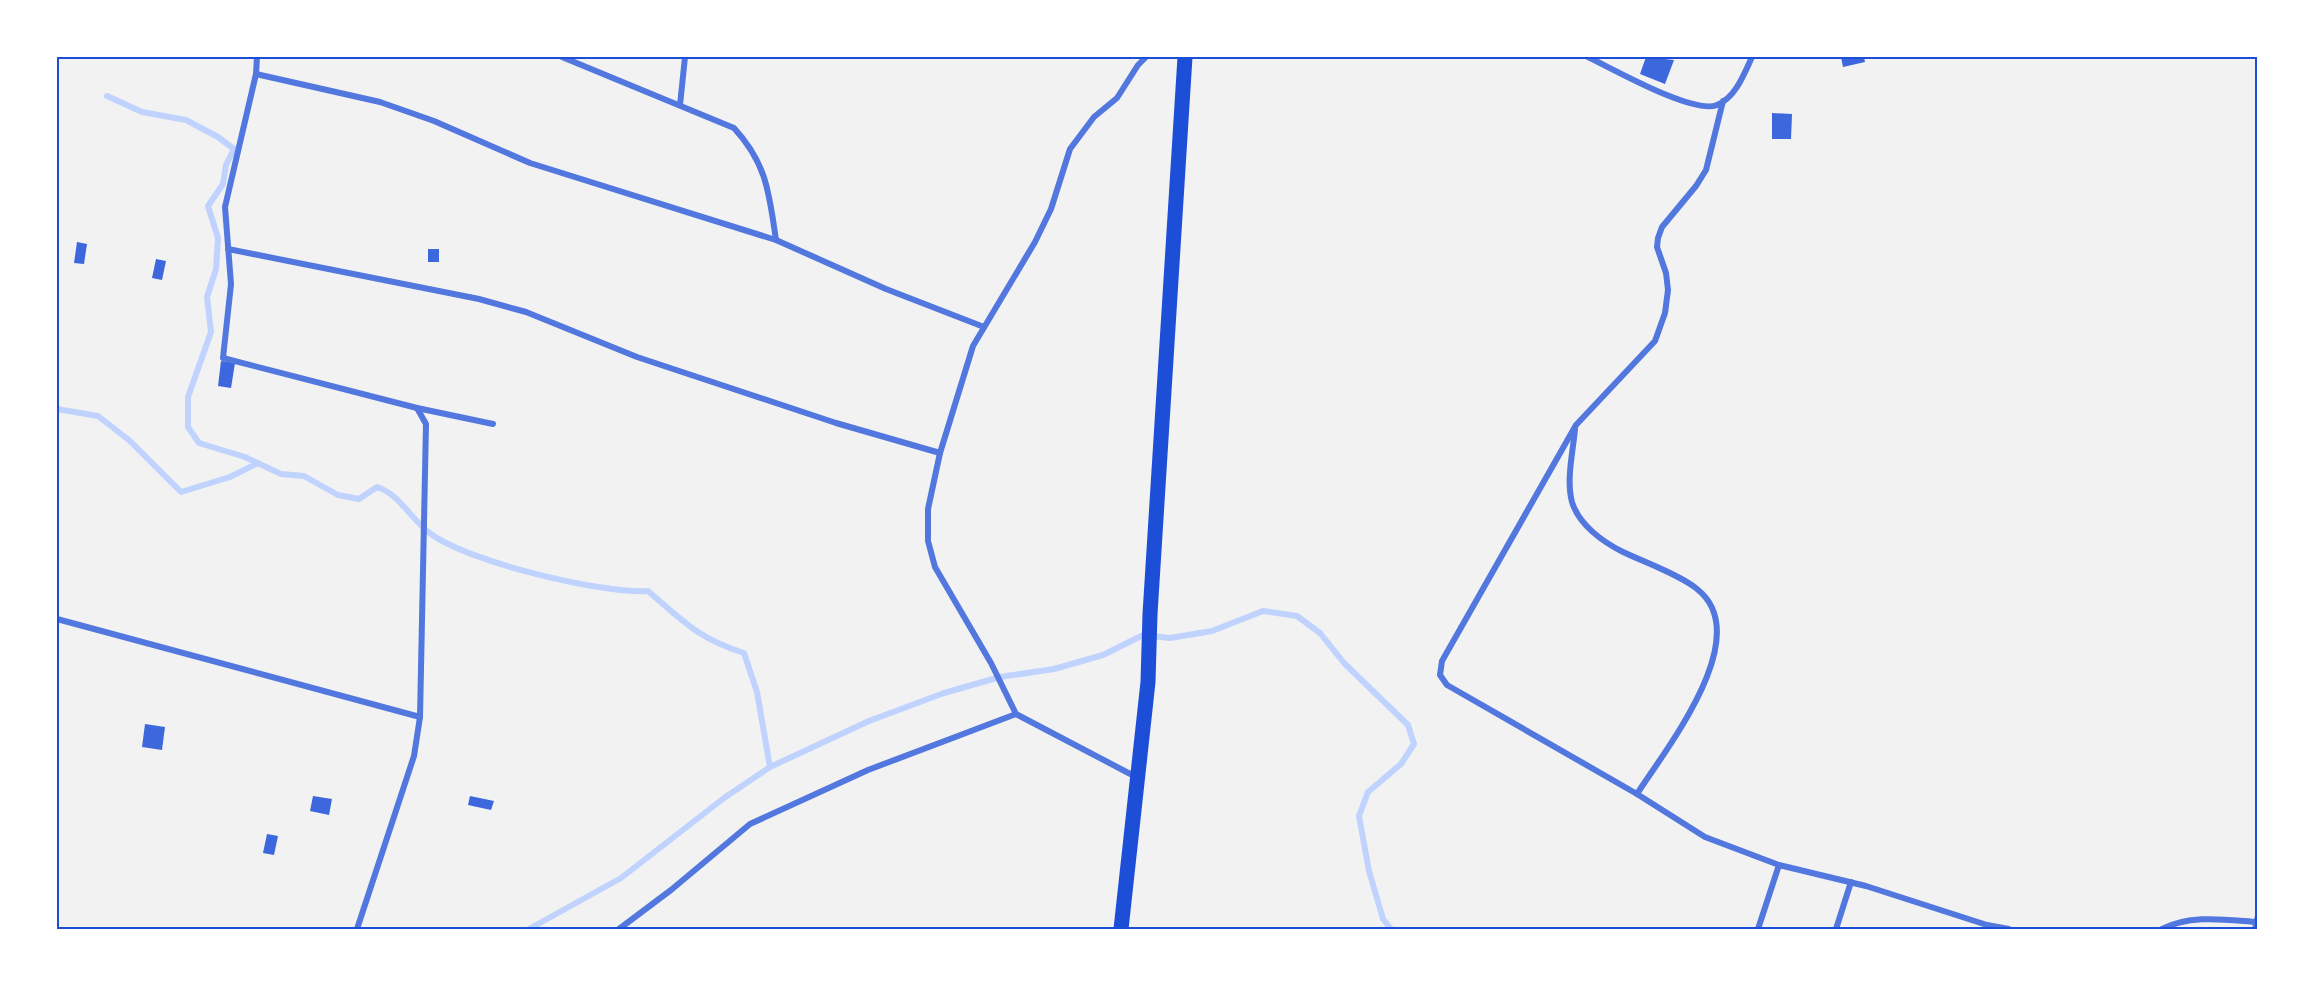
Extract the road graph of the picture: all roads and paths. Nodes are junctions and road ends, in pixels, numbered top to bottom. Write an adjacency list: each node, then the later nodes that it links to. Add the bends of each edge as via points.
1 (258, 57): 8 (street)
2 (562, 57): 10 (street)
3 (685, 57): 10 (street)
4 (1146, 57): 13 (street, via 1117,98 1077,137 1035,242)
5 (1185, 57): 21 (main road, via 1148,682)
6 (1588, 57): 9 (street, via 1681,101 1704,108)
7 (1752, 57): 9 (street, via 1730,97)
8 (256, 74): 11 (street, via 380,102 530,163); 12 (street, via 225,207)
9 (1723, 101): 16 (street, via 1706,170 1662,227 1658,238 1668,290 1655,341)
10 (680, 105): 11 (street, via 734,128 749,145 762,165)
11 (776, 240): 13 (street)
12 (228, 249): 14 (street, via 231,284 223,358); 17 (street, via 526,312 648,361)
13 (984, 327): 17 (street, via 964,369)
14 (417, 408): 15 (street); 20 (street, via 426,424)
15 (493, 424)
16 (1576, 425): 22 (street, via 1570,487 1577,513 1588,528 1613,547 1697,589 1713,608 1717,624 1712,662 1698,699); 22 (street, via 1442,661 1440,675 1447,685)
17 (940, 453): 19 (street, via 928,509 928,541 935,567)
18 (57, 619): 20 (street)
19 (1016, 714): 21 (street); 27 (street, via 868,770 750,824)
20 (420, 717): 26 (street, via 414,756)
21 (1138, 778): 28 (main road)
22 (1637, 794): 23 (street, via 1705,837)
23 (1779, 865): 24 (street); 29 (street)
24 (1851, 882): 30 (street); 31 (street)
25 (2257, 922): 32 (street, via 2193,919)
26 (357, 929)
27 (619, 929)
28 (1121, 929)
29 (1758, 929)
30 (1836, 929)
31 (2008, 929)
32 (2162, 929)

